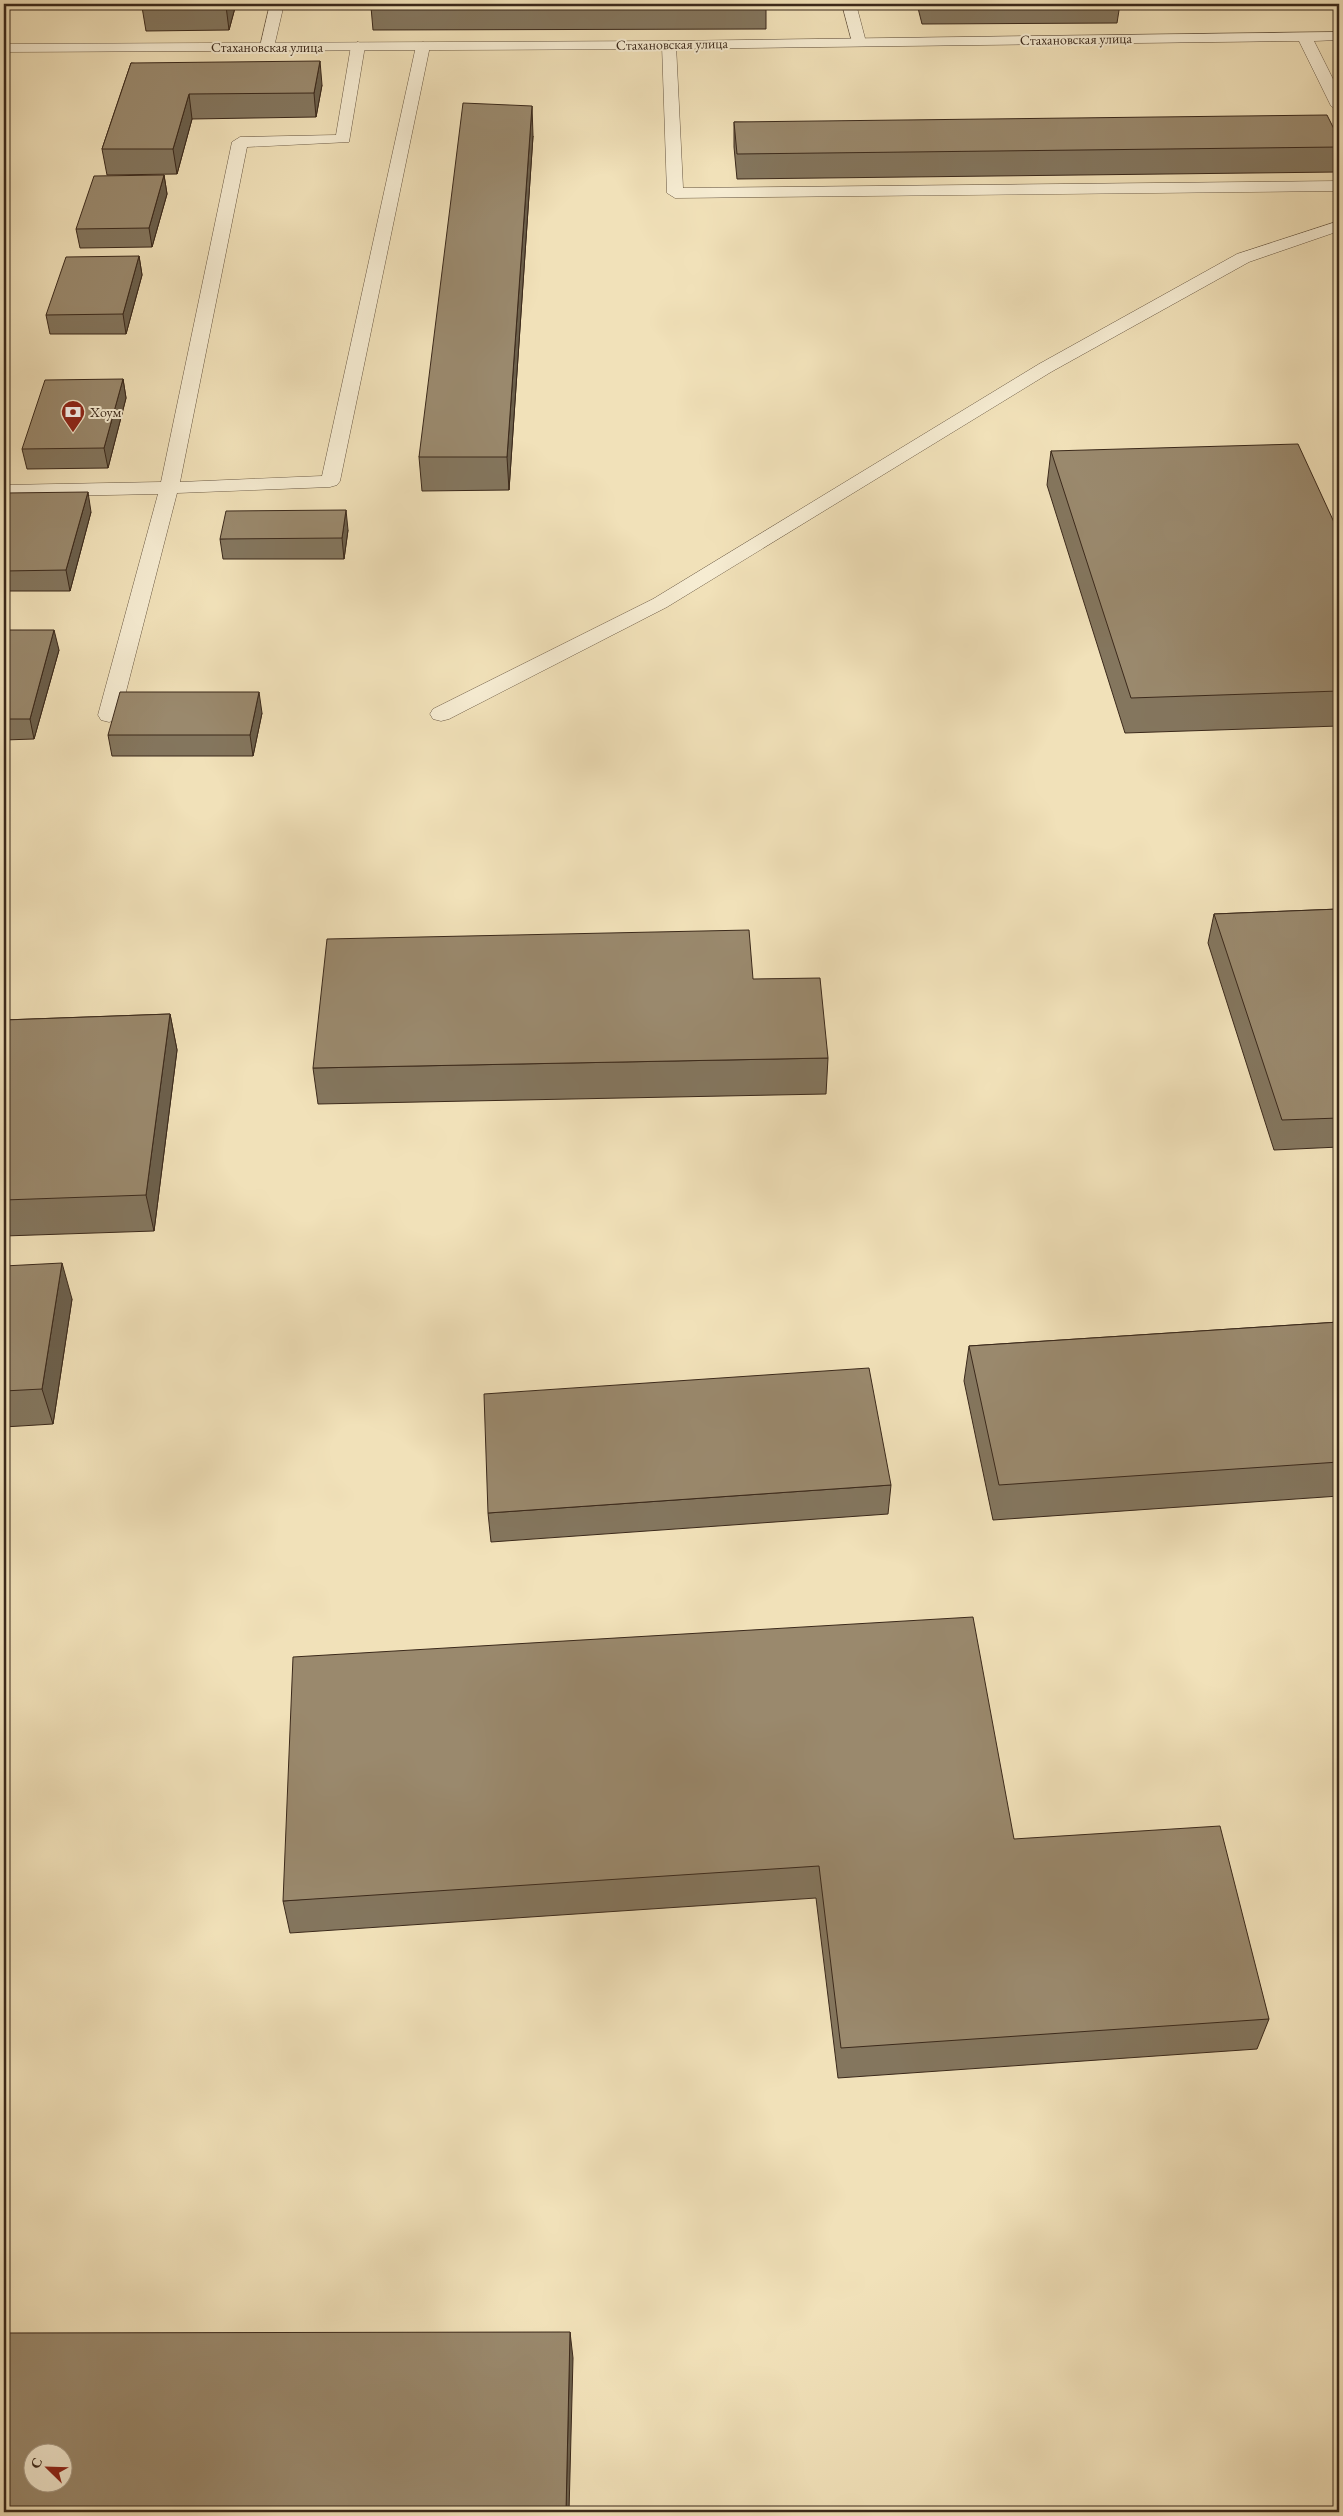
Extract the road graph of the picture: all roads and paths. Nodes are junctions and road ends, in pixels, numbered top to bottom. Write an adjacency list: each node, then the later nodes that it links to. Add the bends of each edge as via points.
1 (277, 4): 9 (street)
2 (849, 4): 5 (street)
3 (1304, 36): 4 (street, Стахановская улица); 5 (street, Стахановская улица); 11 (street)
4 (1339, 36)
5 (859, 42): 6 (street, Стахановская улица)
6 (669, 45): 8 (street, Стахановская улица); 12 (street, via 675,193)
7 (358, 46): 8 (street, Стахановская улица); 9 (street, Стахановская улица); 14 (street, via 343,139 240,142)
8 (423, 46): 14 (street, via 330,481)
9 (267, 47): 10 (street, Стахановская улица)
10 (4, 48)
11 (1339, 106)
12 (1339, 186)
13 (1339, 226): 17 (street, via 1243,258 1045,368 660,603)
14 (169, 488): 15 (street); 16 (street)
15 (4, 491)
16 (109, 714)
17 (441, 714)

